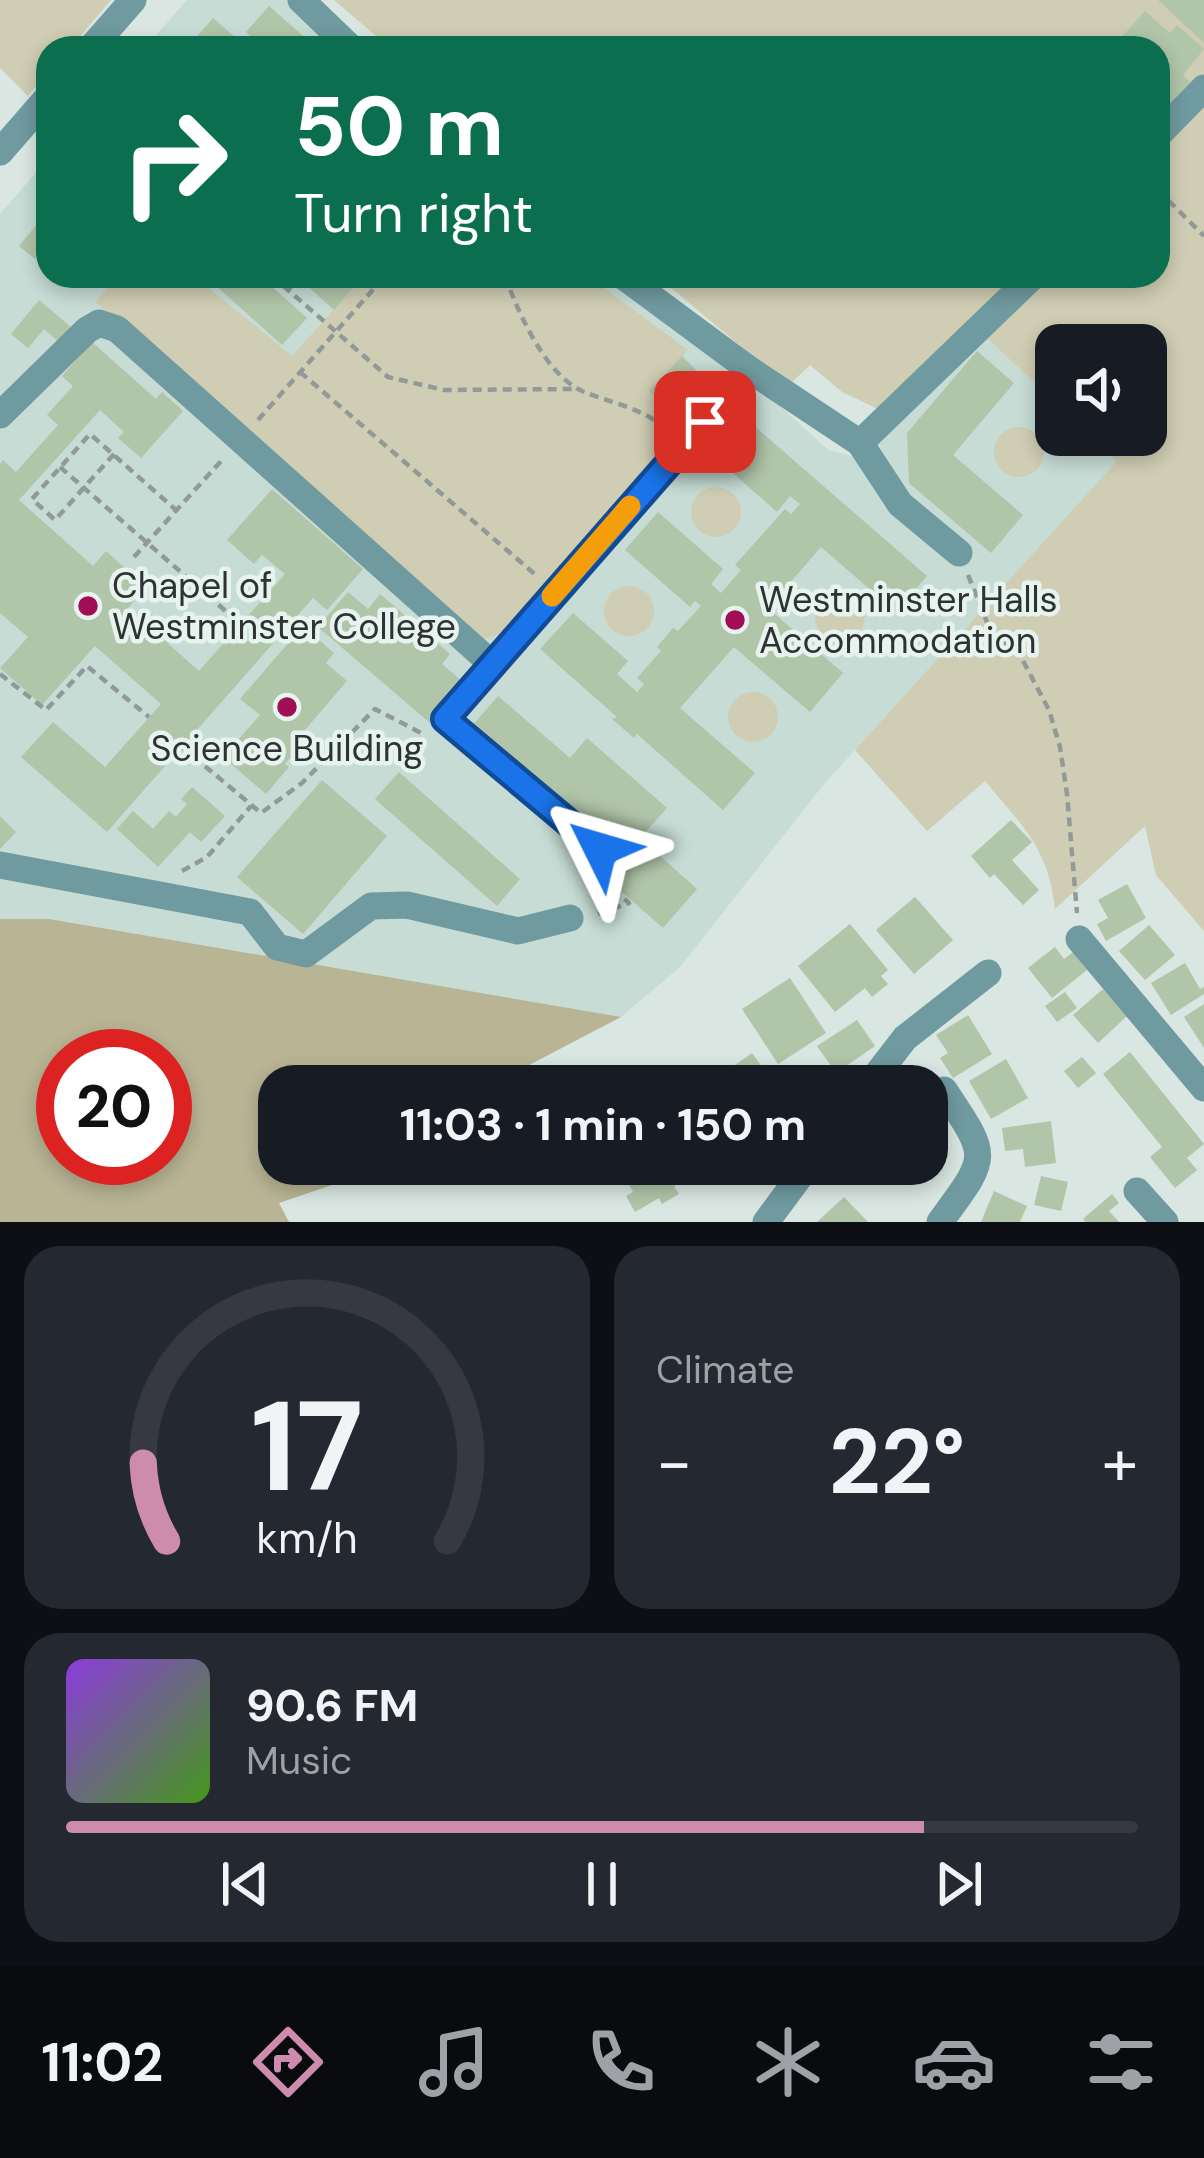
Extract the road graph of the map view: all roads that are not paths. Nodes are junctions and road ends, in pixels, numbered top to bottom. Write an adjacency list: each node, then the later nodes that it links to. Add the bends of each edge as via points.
1 (133, 0): 3 (street)
2 (301, 0): 4 (street)
3 (102, 36)
4 (338, 36)
5 (1204, 88): 7 (street)
6 (36, 111): 8 (street)
7 (1170, 123)
8 (0, 152)
9 (639, 288): 11 (street)
10 (1021, 288): 13 (street)
11 (750, 370): 13 (street); 15 (street)
12 (0, 415): 15 (street, via 86,331 99,323 117,329)
13 (860, 443): 14 (street, via 900,504)
14 (959, 553)
15 (492, 664): 16 (street, via 445,719)
16 (600, 849)
17 (0, 865): 18 (street, via 250,912 277,947 305,954 371,906 407,905 518,931)
18 (570, 918)
19 (1079, 939): 22 (street)
20 (988, 973): 21 (street, via 905,1038)
21 (884, 1065)
22 (1204, 1088)
23 (948, 1096): 27 (street, via 978,1141 976,1172)
24 (793, 1185): 26 (street)
25 (1137, 1191): 28 (street)
26 (766, 1222)
27 (940, 1222)
28 (1165, 1222)

